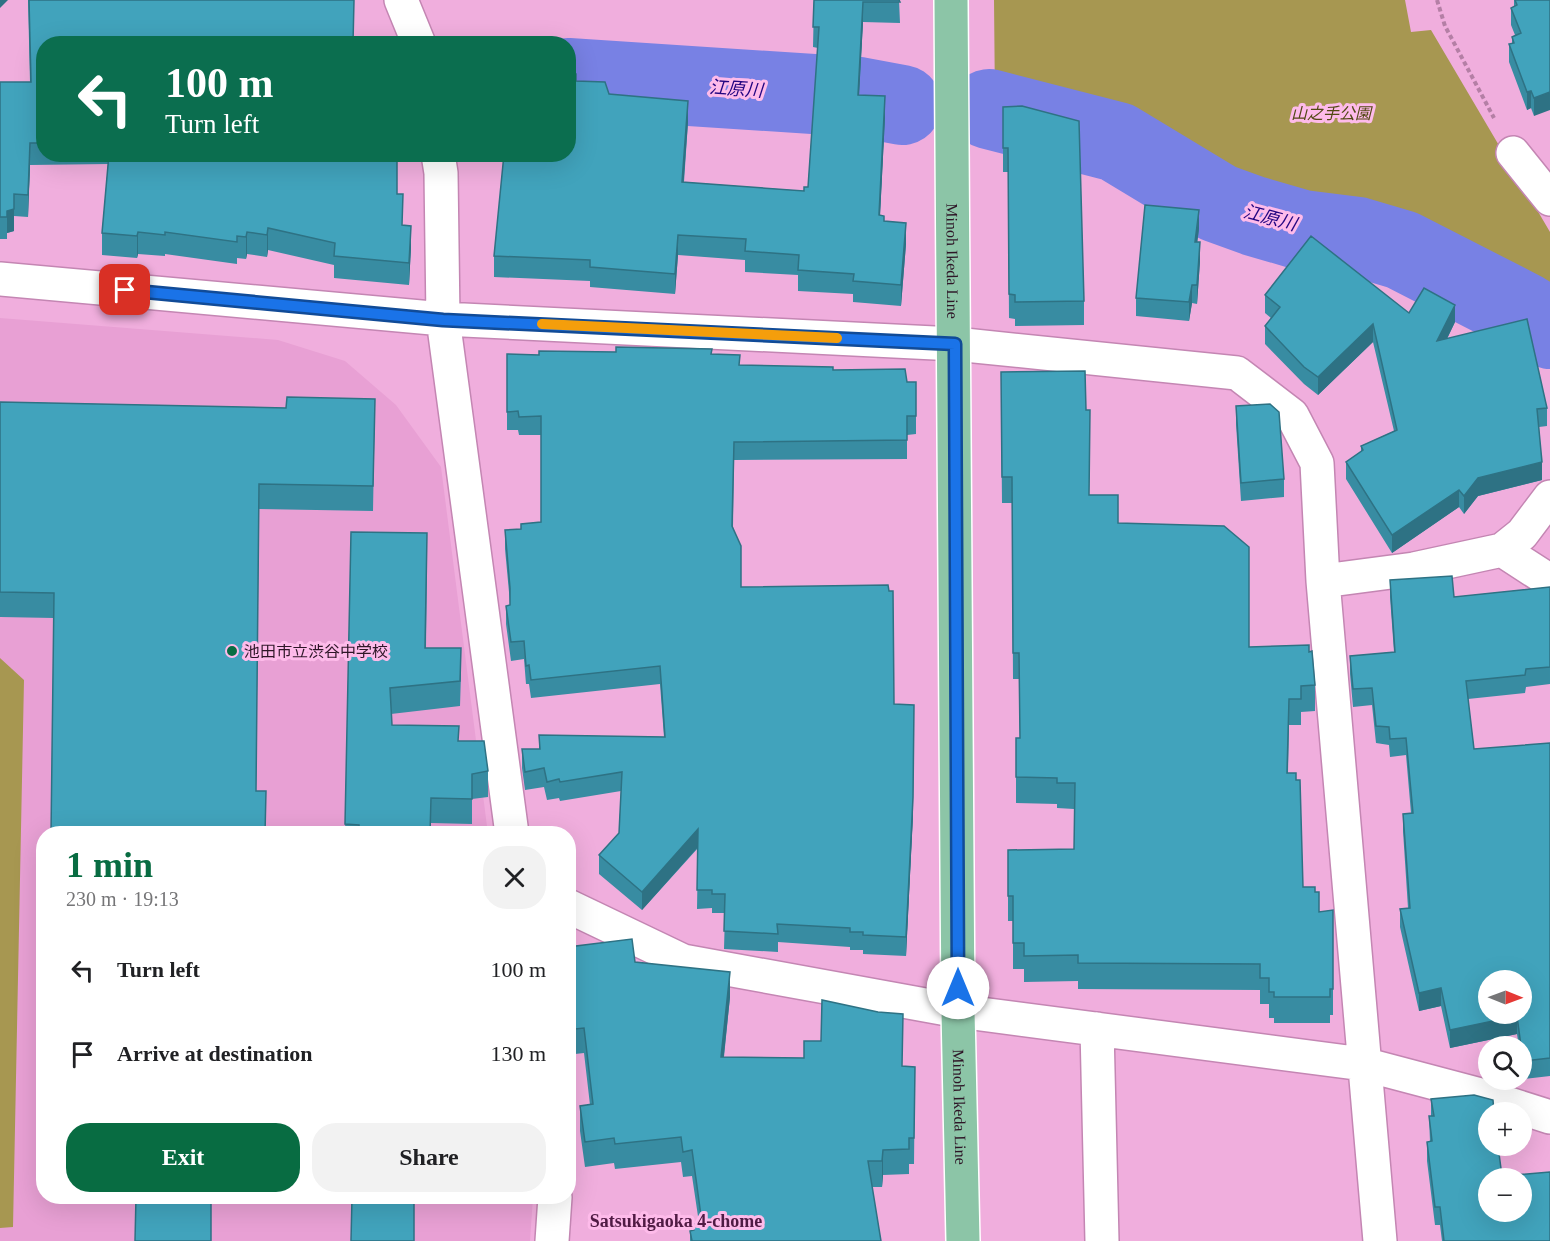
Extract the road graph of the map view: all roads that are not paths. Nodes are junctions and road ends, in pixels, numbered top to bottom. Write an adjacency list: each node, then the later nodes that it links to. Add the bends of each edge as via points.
1 (401, 0): 3 (street)
2 (951, 0): 9 (main road, Minoh Ikeda Line)
3 (416, 36)
4 (1513, 153): 6 (street)
5 (439, 162): 8 (street)
6 (1550, 199)
7 (0, 279): 8 (street)
8 (443, 320): 9 (street); 14 (street)
9 (955, 344): 12 (street, via 1237,373 1292,415 1317,463); 16 (main road, Minoh Ikeda Line)
10 (1550, 497): 11 (street, via 1522,534)
11 (1502, 550): 12 (street, via 1414,569); 13 (street)
12 (1323, 581): 18 (street)
13 (1550, 581)
14 (511, 826)
15 (576, 910): 16 (street, via 683,961)
16 (958, 1011): 17 (street); 22 (main road, Minoh Ikeda Line)
17 (1097, 1029): 18 (street); 23 (street)
18 (1363, 1064): 19 (street, via 1484,1095); 24 (street)
19 (1550, 1117)
20 (555, 1204): 21 (street)
21 (552, 1241)
22 (963, 1241)
23 (1102, 1241)
24 (1380, 1241)

